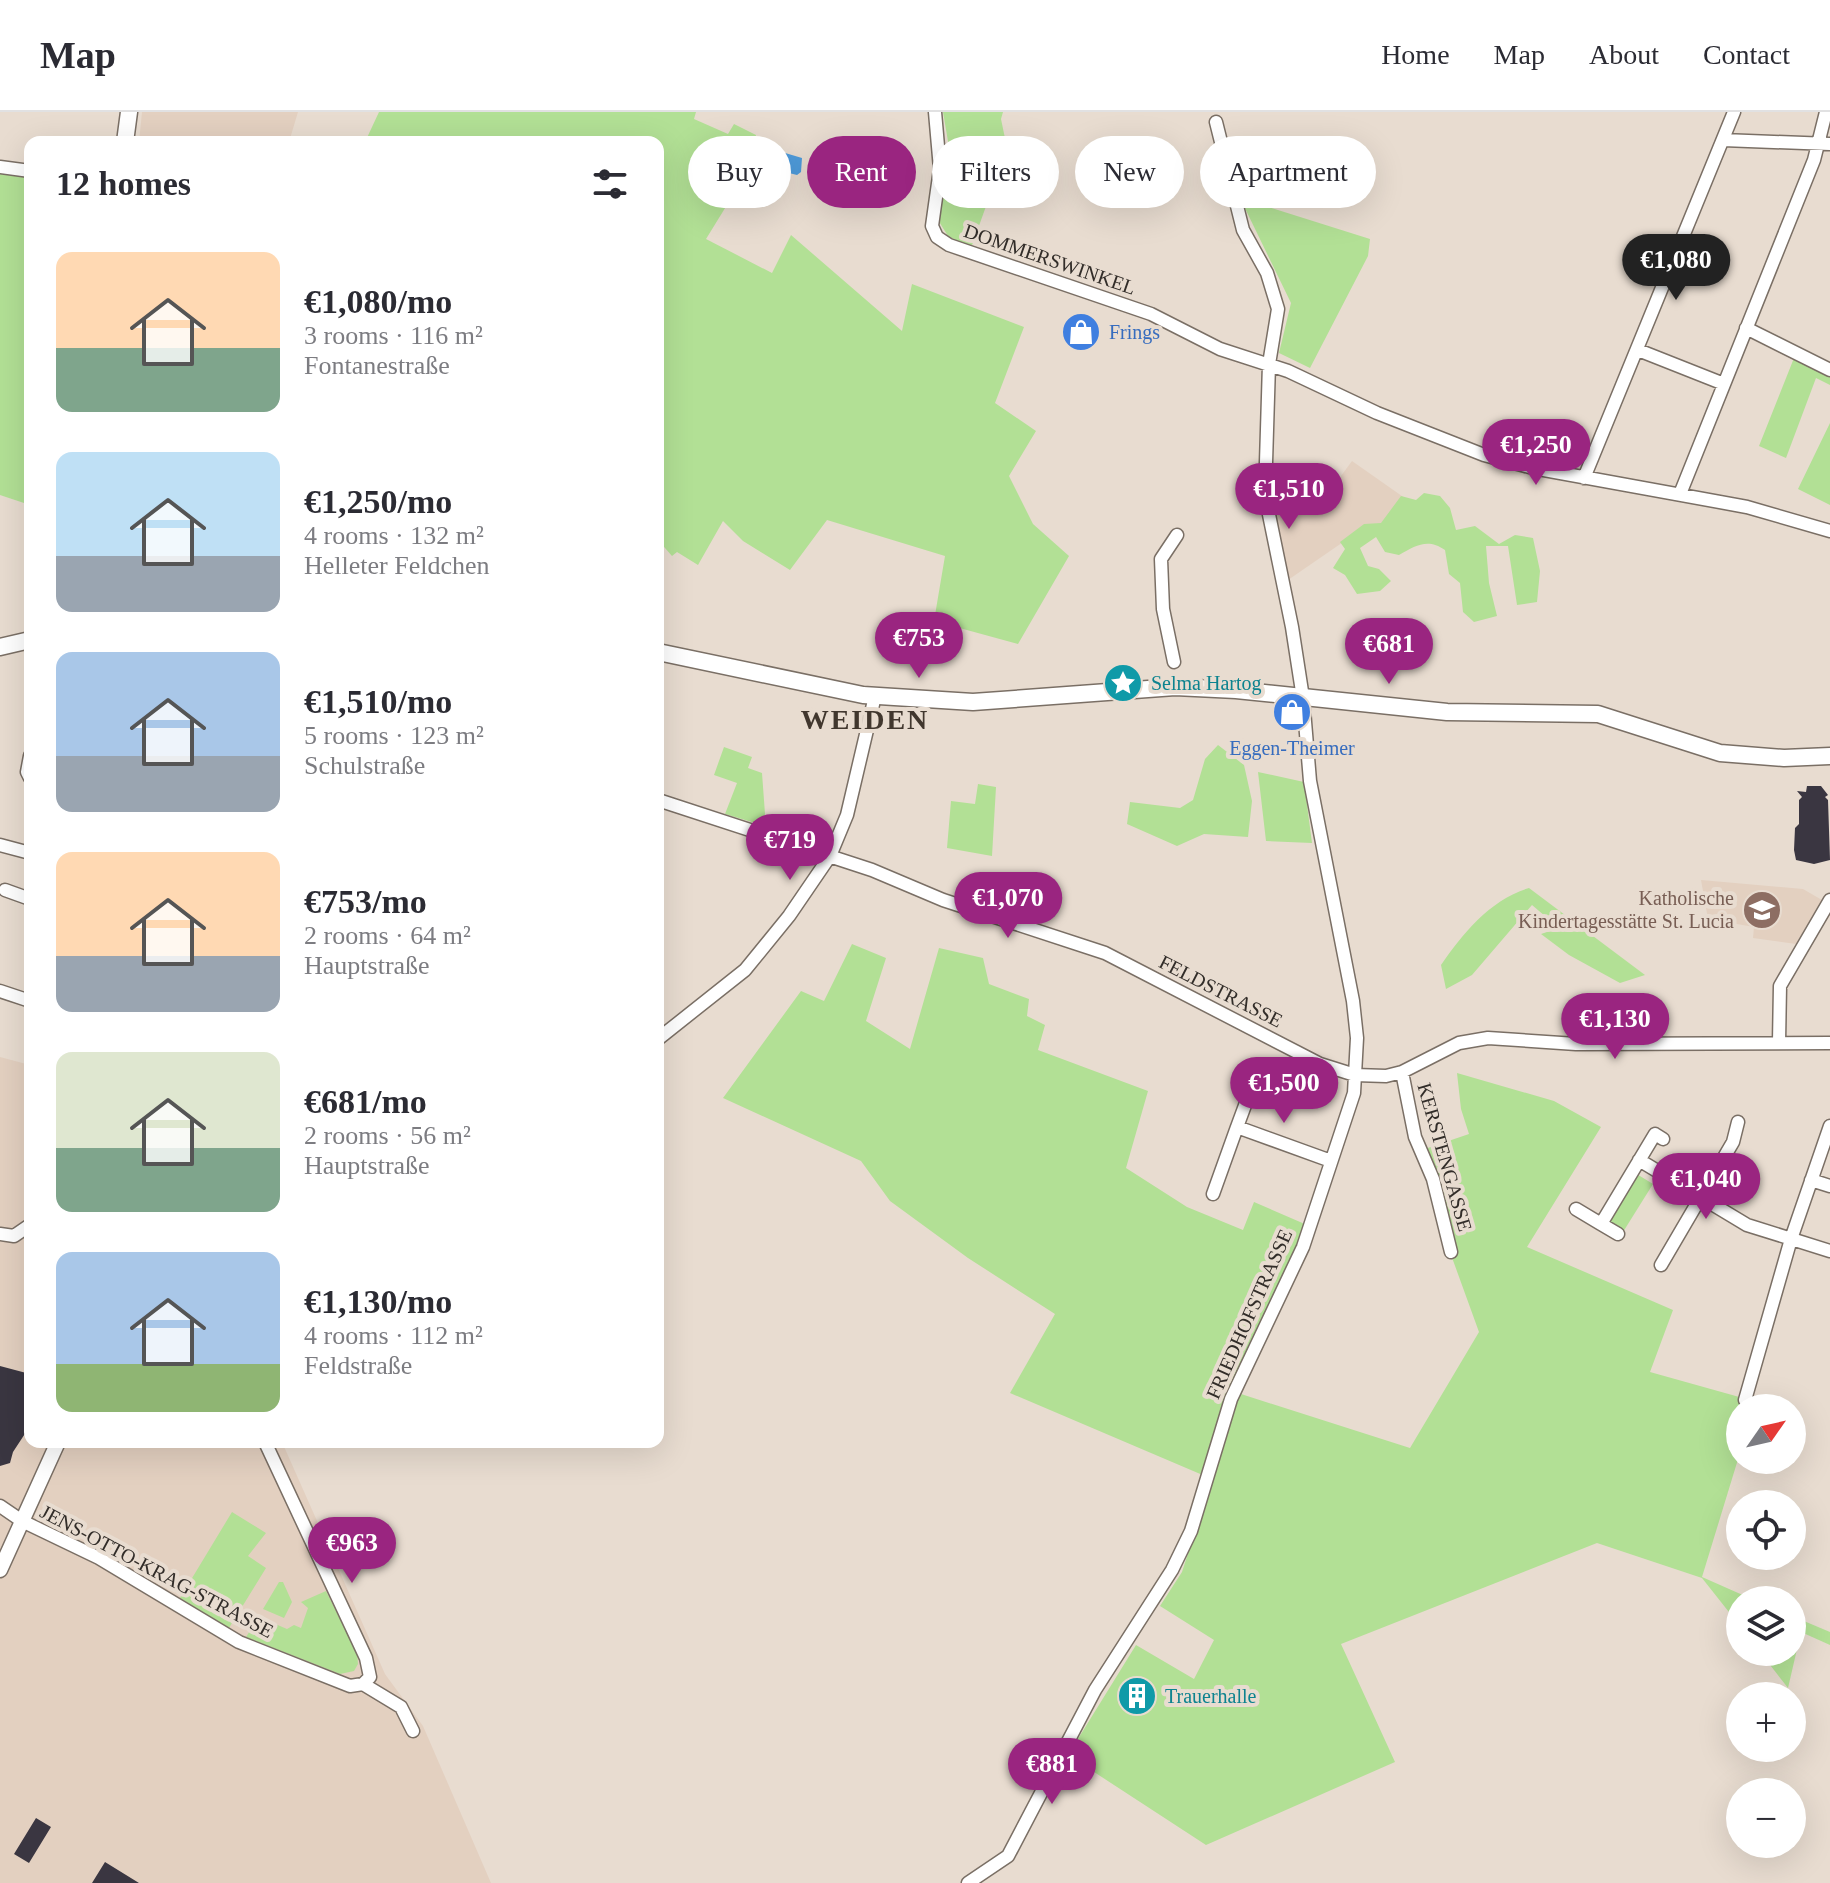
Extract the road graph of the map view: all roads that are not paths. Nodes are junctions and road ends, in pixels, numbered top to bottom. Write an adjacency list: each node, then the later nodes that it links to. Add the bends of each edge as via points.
1 (129, 112): 6 (main road)
2 (935, 112): 13 (street, DOMMERSWINKEL, via 940,169 932,226 941,241 1151,314 1220,349)
3 (1734, 112): 7 (street)
4 (1826, 112): 8 (street)
5 (1216, 122): 13 (street, FRIEDHOFSTRASSE, via 1243,230 1276,300)
6 (126, 136)
7 (1723, 140): 8 (street); 12 (street)
8 (1824, 144): 11 (street)
9 (0, 167): 10 (street)
10 (24, 170)
11 (1746, 328): 14 (street); 15 (street)
12 (1638, 350): 15 (street); 16 (street)
13 (1269, 364): 16 (street, DOMMERSWINKEL, via 1460,446); 25 (street, FRIEDHOFSTRASSE, via 1265,495)
14 (1830, 370)
15 (1724, 384): 17 (street)
16 (1584, 478): 17 (street, DOMMERSWINKEL)
17 (1680, 494): 18 (street, DOMMERSWINKEL)
18 (1830, 531)
19 (1177, 535): 23 (street, via 1161,559 1163,609)
20 (24, 641): 21 (main road)
21 (0, 647)
22 (664, 653): 24 (main road)
23 (1174, 662)
24 (875, 696): 25 (main road, via 973,702 1175,683); 30 (street, via 847,815)
25 (1303, 698): 26 (main road, via 1462,713 1598,714 1720,753); 40 (street, FRIEDHOFSTRASSE, via 1310,781 1353,1001)
26 (1830, 756)
27 (664, 802): 30 (street, FELDSTRASSE)
28 (0, 845): 29 (street)
29 (24, 851)
30 (830, 856): 36 (street, via 745,970); 40 (street, FELDSTRASSE, via 1105,953 1320,1064)
31 (5, 890): 32 (street)
32 (24, 895)
33 (1830, 900): 37 (street, via 1783,979)
34 (0, 991): 35 (street)
35 (24, 999)
36 (664, 1034)
37 (1779, 1042): 38 (street, FELDSTRASSE); 39 (street, FELDSTRASSE, via 1576,1044 1488,1038 1459,1043)
38 (1830, 1043)
39 (1402, 1072): 40 (street, FELDSTRASSE); 59 (street, KERSTENGASSE, via 1415,1137 1433,1179)
40 (1355, 1075): 47 (street, FRIEDHOFSTRASSE)
41 (1254, 1081): 43 (street)
42 (1738, 1122): 51 (street, via 1733,1142)
43 (1237, 1127): 47 (street); 50 (street)
44 (1829, 1131): 48 (street)
45 (1663, 1139): 46 (street, via 1655,1134)
46 (1639, 1160): 51 (street); 53 (street)
47 (1331, 1161): 69 (street, FRIEDHOFSTRASSE, via 1303,1247 1231,1399 1191,1531 1172,1570 1095,1690 1008,1856)
48 (1811, 1180): 49 (street); 57 (street)
49 (1830, 1186)
50 (1213, 1194)
51 (1700, 1196): 57 (street, via 1747,1225); 60 (street)
52 (1576, 1209): 53 (street)
53 (1601, 1224): 56 (street)
54 (24, 1229): 55 (street, via 14,1236)
55 (0, 1234)
56 (1618, 1234)
57 (1791, 1239): 58 (street); 61 (street)
58 (1830, 1251)
59 (1451, 1252)
60 (1661, 1265)
61 (1747, 1394)
62 (55, 1448): 65 (street)
63 (268, 1448): 67 (street, via 366,1658 370,1677)
64 (0, 1506): 65 (street, JENS-OTTO-KRAG-STRASSE)
65 (22, 1521): 66 (street); 67 (street, JENS-OTTO-KRAG-STRASSE, via 99,1558 239,1642 350,1686)
66 (0, 1570)
67 (363, 1684): 68 (street, JENS-OTTO-KRAG-STRASSE, via 401,1707)
68 (413, 1731)
69 (968, 1883)

